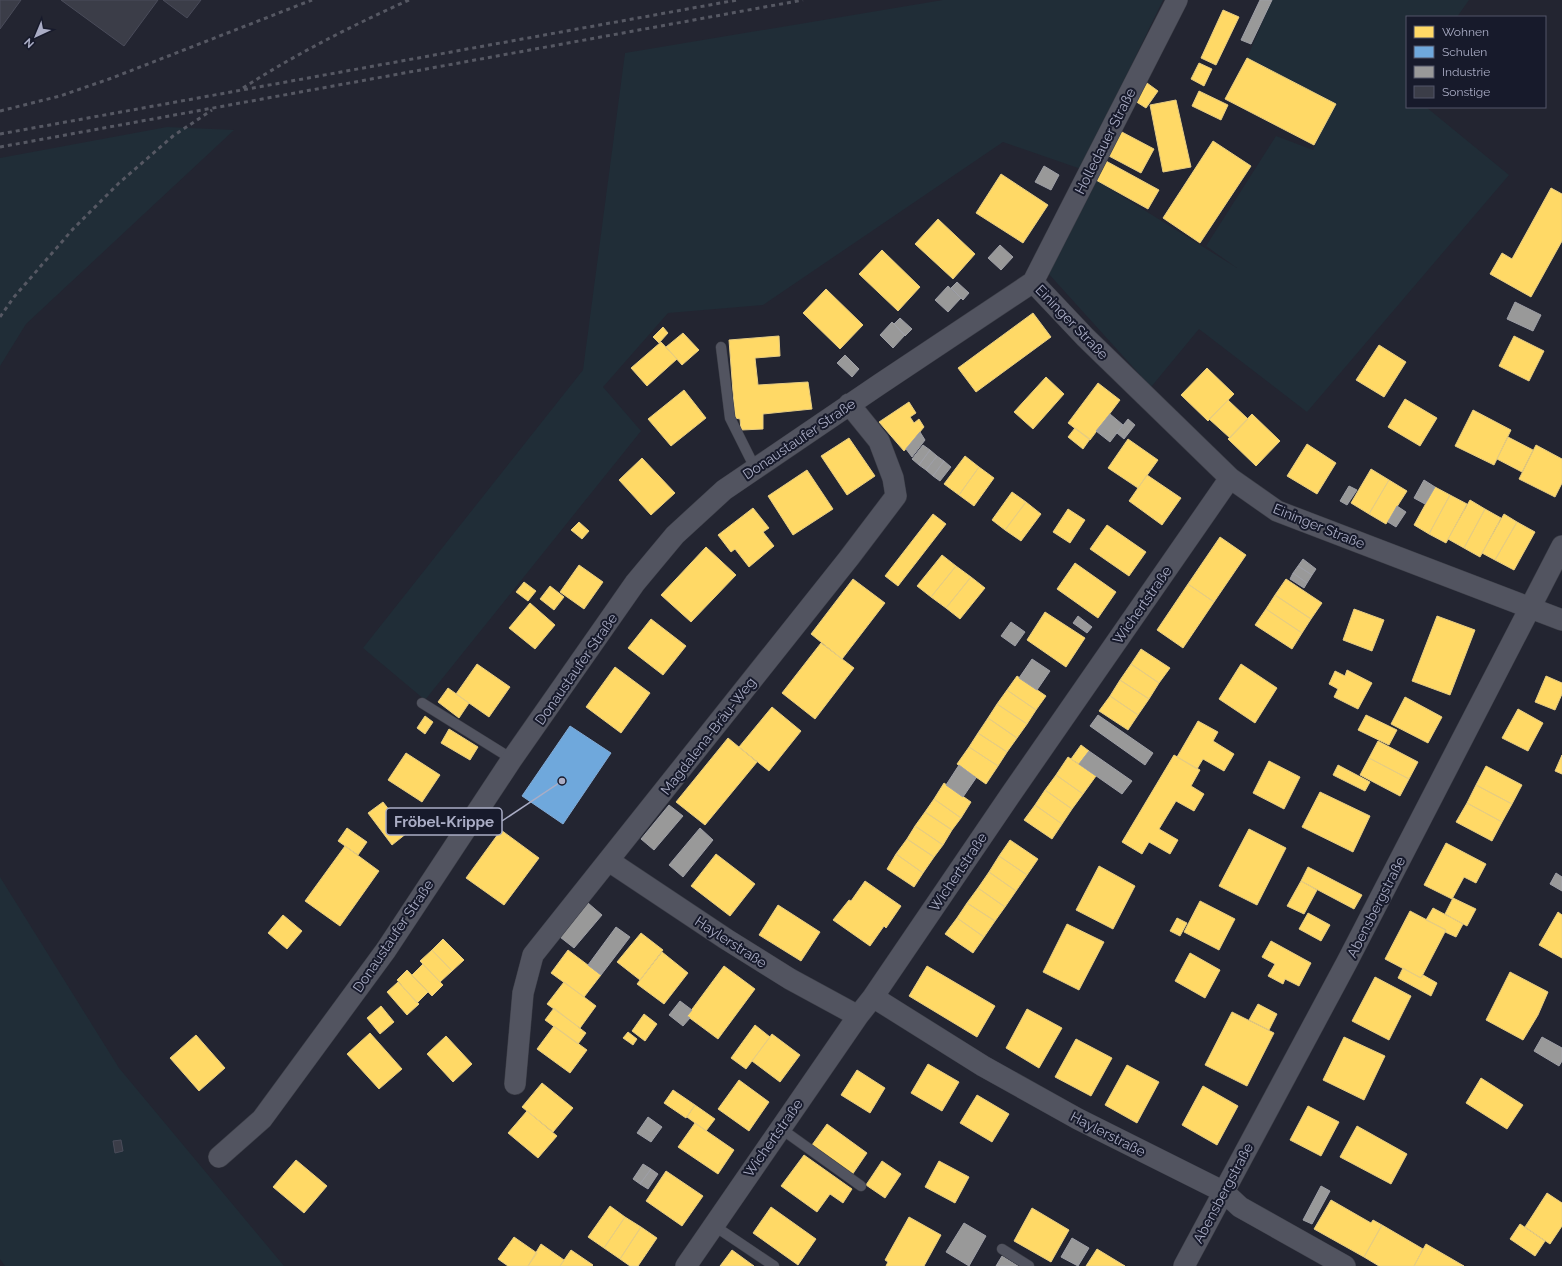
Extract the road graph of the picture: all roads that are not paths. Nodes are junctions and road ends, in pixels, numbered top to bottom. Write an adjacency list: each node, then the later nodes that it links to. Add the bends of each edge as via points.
1 (1176, 0): 2 (street, Holledauer Straße)
2 (1033, 282): 4 (street, Donaustaufer Straße); 6 (street, Eininger Straße)
3 (721, 347): 5 (lane, via 730,418)
4 (849, 404): 5 (street, Donaustaufer Straße); 12 (street, Magdalena-Bräu-Weg, via 879,441 893,478 896,496)
5 (755, 468): 11 (street, Donaustaufer Straße, via 724,490 675,535 635,583)
6 (1230, 478): 8 (street, Eininger Straße, via 1277,511); 13 (street, Wichertstraße)
7 (1562, 546): 8 (street, Abensbergstraße)
8 (1530, 608): 9 (street, Eininger Straße); 19 (street, Abensbergstraße, via 1348,962)
9 (1562, 620)
10 (422, 703): 11 (lane)
11 (512, 759): 17 (street, Donaustaufer Straße, via 386,950 262,1119)
12 (609, 861): 14 (street, Haylerstraße, via 783,975); 15 (street, Magdalena-Bräu-Weg, via 533,955 523,993)
13 (873, 997): 14 (street, Wichertstraße); 19 (street, Haylerstraße, via 983,1066 1078,1119)
14 (858, 1016): 16 (street, Wichertstraße)
15 (515, 1084)
16 (780, 1128): 18 (lane); 20 (street, Wichertstraße)
17 (219, 1157)
18 (861, 1186)
19 (1224, 1192): 25 (street, Abensbergstraße); 26 (street, Haylerstraße, via 1240,1207)
20 (713, 1225): 22 (street, Wichertstraße); 23 (lane)
21 (1002, 1249): 24 (lane)
22 (686, 1266)
23 (774, 1266)
24 (1029, 1266)
25 (1184, 1266)
26 (1345, 1266)

